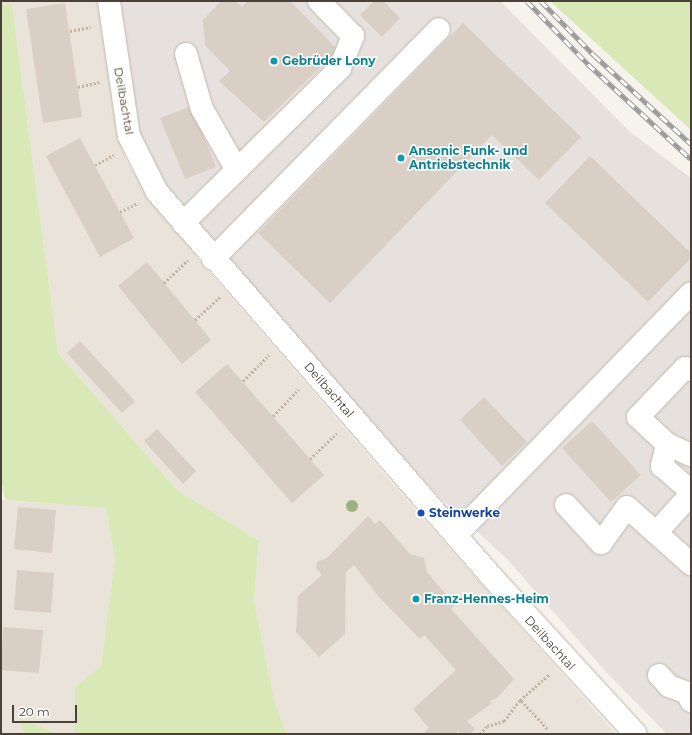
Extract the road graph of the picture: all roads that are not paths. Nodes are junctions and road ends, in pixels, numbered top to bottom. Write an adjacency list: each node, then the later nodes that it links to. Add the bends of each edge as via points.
1 (109, 1): 6 (street, Deilbachtal, via 130,136 157,192)
2 (319, 1): 5 (street, via 353,36 349,52 340,68)
3 (439, 29): 7 (street)
4 (186, 54): 5 (street, via 202,109)
5 (237, 170): 6 (street)
6 (183, 223): 7 (street, Deilbachtal)
7 (208, 253): 15 (street, Deilbachtal)
8 (691, 293): 15 (street)
9 (691, 370): 10 (street, via 686,368 638,417)
10 (667, 444): 11 (street); 12 (street, via 662,466)
11 (691, 455)
12 (691, 493): 14 (street)
13 (566, 505): 14 (street, via 601,543 627,507)
14 (656, 533): 16 (street)
15 (456, 535): 19 (street, Deilbachtal, via 566,660)
16 (691, 564)
17 (659, 675): 18 (street, via 669,686 687,693)
18 (691, 701)
19 (636, 734)

